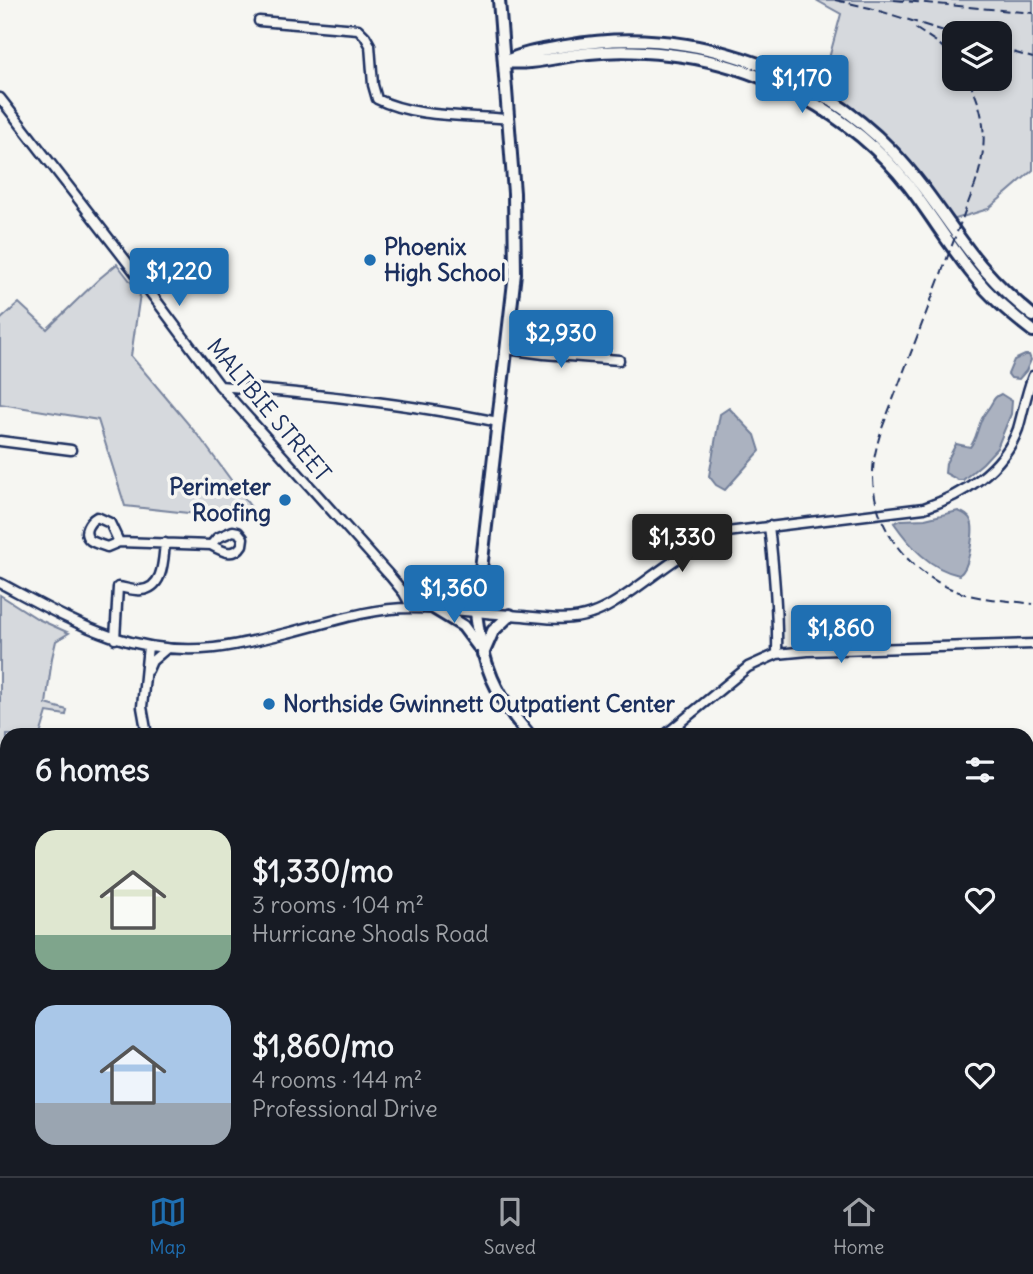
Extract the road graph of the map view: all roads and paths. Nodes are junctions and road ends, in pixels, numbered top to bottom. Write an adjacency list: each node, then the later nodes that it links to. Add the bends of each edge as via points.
1 (499, 0): 3 (main road)
2 (260, 21): 5 (street, via 358,29 370,45 377,99 389,105)
3 (505, 62): 5 (main road); 6 (main road, via 519,54 591,42 653,40 720,52 792,79 848,113 891,149 989,275); 7 (main road, via 522,64 605,52 670,54 734,68 785,88 835,118 878,153 977,279)
4 (0, 98): 11 (street, MALTBIE STREET)
5 (508, 119): 8 (main road, via 515,254)
6 (1033, 316)
7 (1033, 331)
8 (506, 349): 9 (street); 12 (main road)
9 (618, 360)
10 (1033, 376): 15 (street, via 1011,443 971,486 924,508)
11 (220, 386): 12 (street, via 380,402); 20 (street, MALTBIE STREET, via 390,576)
12 (498, 422): 22 (main road)
13 (0, 441): 14 (street)
14 (71, 450)
15 (769, 526): 23 (street, via 707,540 593,614 573,619); 29 (street)
16 (119, 542): 17 (street)
17 (164, 543): 18 (street); 24 (street, via 160,576 154,585 141,590 118,587)
18 (211, 545)
19 (0, 583): 24 (street)
20 (412, 608): 21 (street); 27 (street, via 358,614 229,646)
21 (435, 609): 22 (street); 28 (main road, via 463,626)
22 (476, 613): 23 (street); 28 (main road)
23 (510, 615): 28 (main road, via 493,631)
24 (115, 639): 26 (street)
25 (1033, 644): 29 (street)
26 (148, 646): 27 (street); 30 (street)
27 (166, 649): 30 (street)
28 (483, 654): 32 (main road, via 500,696)
29 (777, 654): 33 (street, via 748,667)
30 (145, 676): 31 (street)
31 (146, 728)
32 (524, 728)
33 (674, 728)

